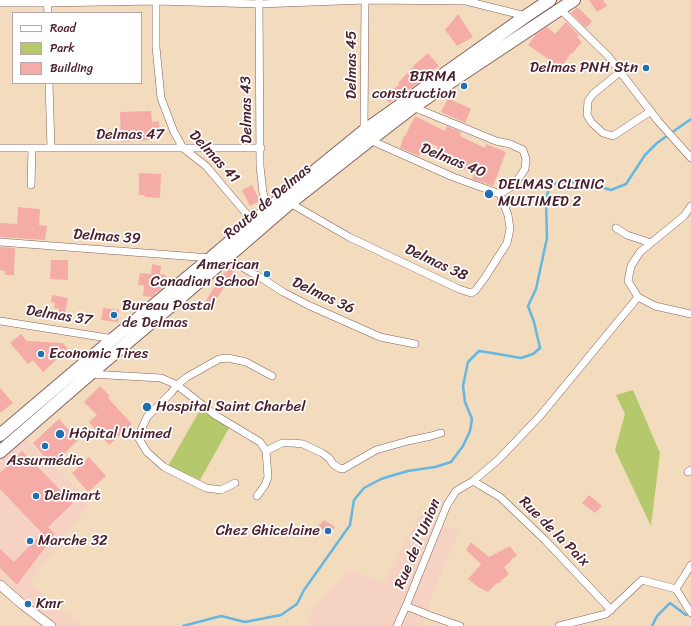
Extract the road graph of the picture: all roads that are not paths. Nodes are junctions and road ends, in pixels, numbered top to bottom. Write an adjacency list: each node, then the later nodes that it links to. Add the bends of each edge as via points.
1 (156, 0): 6 (street); 7 (street); 20 (street, Delmas 41, via 160,98)
2 (365, 0): 3 (street); 7 (street); 16 (street, Delmas 45)
3 (466, 0): 11 (street)
4 (550, 0): 11 (main road, Route de Delmas)
5 (574, 0): 9 (main road, Route de Delmas)
6 (47, 2): 8 (street); 10 (street)
7 (259, 2): 21 (street, Delmas 43)
8 (0, 3)
9 (560, 9): 12 (street, via 608,56); 14 (main road, Route de Delmas)
10 (48, 12)
11 (526, 16): 16 (main road, Route de Delmas)
12 (620, 72): 15 (street); 15 (street, via 588,101 586,115 592,123 603,133 614,136)
13 (49, 84): 19 (street)
14 (413, 108): 16 (main road, Route de Delmas); 24 (street, Delmas 40, via 523,150 526,159 525,169 514,185)
15 (651, 111): 22 (street)
16 (367, 135): 24 (street, Delmas 40, via 453,177); 25 (main road, Route de Delmas); 27 (main road, Route de Delmas)
17 (0, 148): 18 (street, Delmas 47)
18 (32, 148): 19 (street, Delmas 47); 23 (street)
19 (51, 148): 20 (street, Delmas 47)
20 (183, 148): 21 (street, Delmas 47); 28 (street, Delmas 41, via 206,166)
21 (261, 148): 27 (street, Delmas 43, via 263,193)
22 (691, 158)
23 (31, 185)
24 (500, 194): 25 (street, Delmas 38, via 508,215 510,229 507,243 486,276 471,293 349,237)
25 (290, 203): 27 (main road, Route de Delmas)
26 (691, 206): 31 (street, via 684,216)
27 (270, 213): 28 (main road, Route de Delmas)
28 (256, 226): 32 (main road, Route de Delmas); 33 (main road, Route de Delmas)
29 (616, 228): 31 (street, via 627,235)
30 (0, 242): 32 (street, Delmas 39)
31 (651, 243): 34 (street, via 640,252 631,266 628,280)
32 (211, 258): 33 (street, Delmas 39); 37 (main road, Route de Delmas)
33 (226, 258): 38 (street, Delmas 36, via 308,305 380,337); 39 (main road, Route de Delmas)
34 (638, 297): 35 (street, via 655,306); 47 (street, Rue de l'Union, via 540,416 498,460)
35 (691, 314)
36 (0, 321): 37 (street, Delmas 37)
37 (114, 338): 39 (street); 44 (main road, Route de Delmas)
38 (415, 344)
39 (121, 348): 40 (main road, Route de Delmas)
40 (90, 374): 42 (street, via 161,378); 46 (main road, Route de Delmas)
41 (272, 376): 42 (street, via 246,362 228,358 219,359 201,368)
42 (177, 385): 45 (street, via 214,415 260,442); 48 (street, via 147,417 138,437 147,452 164,467 206,488 221,490)
43 (441, 433): 45 (street, via 376,450 343,469 333,464 322,453 303,444 282,443)
44 (0, 435)
45 (266, 451): 49 (street, via 268,477)
46 (0, 452)
47 (473, 481): 53 (street, Rue de l'Union, via 456,491 447,505); 54 (street, Rue de la Paix, via 500,497)
48 (235, 483)
49 (257, 496)
50 (691, 565): 52 (street)
51 (0, 584): 56 (street)
52 (676, 589): 54 (street, via 642,580); 55 (street)
53 (406, 606): 57 (street, Rue de l'Union); 58 (street)
54 (611, 610): 59 (street, via 606,614)
55 (690, 611)
56 (51, 626)
57 (397, 626)
58 (460, 626)
59 (559, 626)

